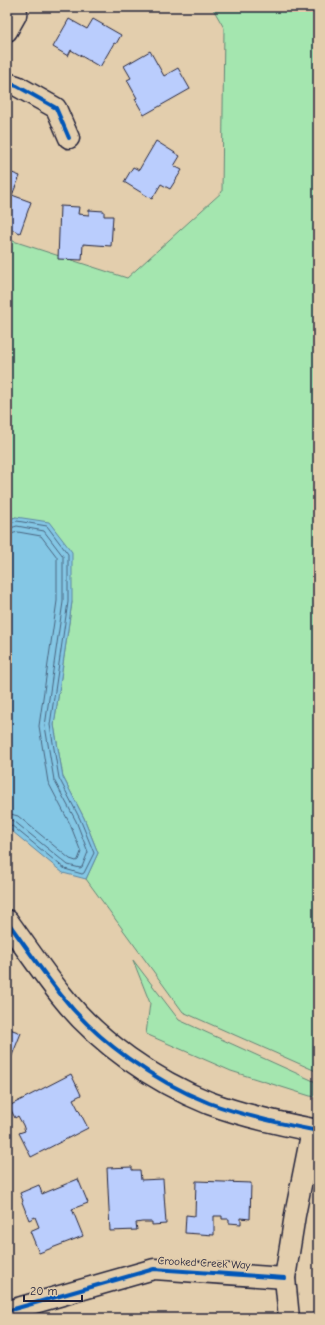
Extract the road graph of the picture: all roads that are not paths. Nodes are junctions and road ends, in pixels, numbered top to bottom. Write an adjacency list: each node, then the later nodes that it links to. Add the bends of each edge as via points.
1 (17, 7): 2 (street, via 16,15)
2 (7, 31)
3 (7, 82): 4 (street, via 56,108)
4 (69, 138)
5 (7, 921): 6 (street, via 61,996 97,1033 138,1065 182,1091 210,1103 264,1119)
6 (315, 1130): 7 (street, via 295,1215)
7 (285, 1278): 8 (street, Crooked Creek Way, via 154,1268); 9 (street)
8 (7, 1311)
9 (289, 1318)

